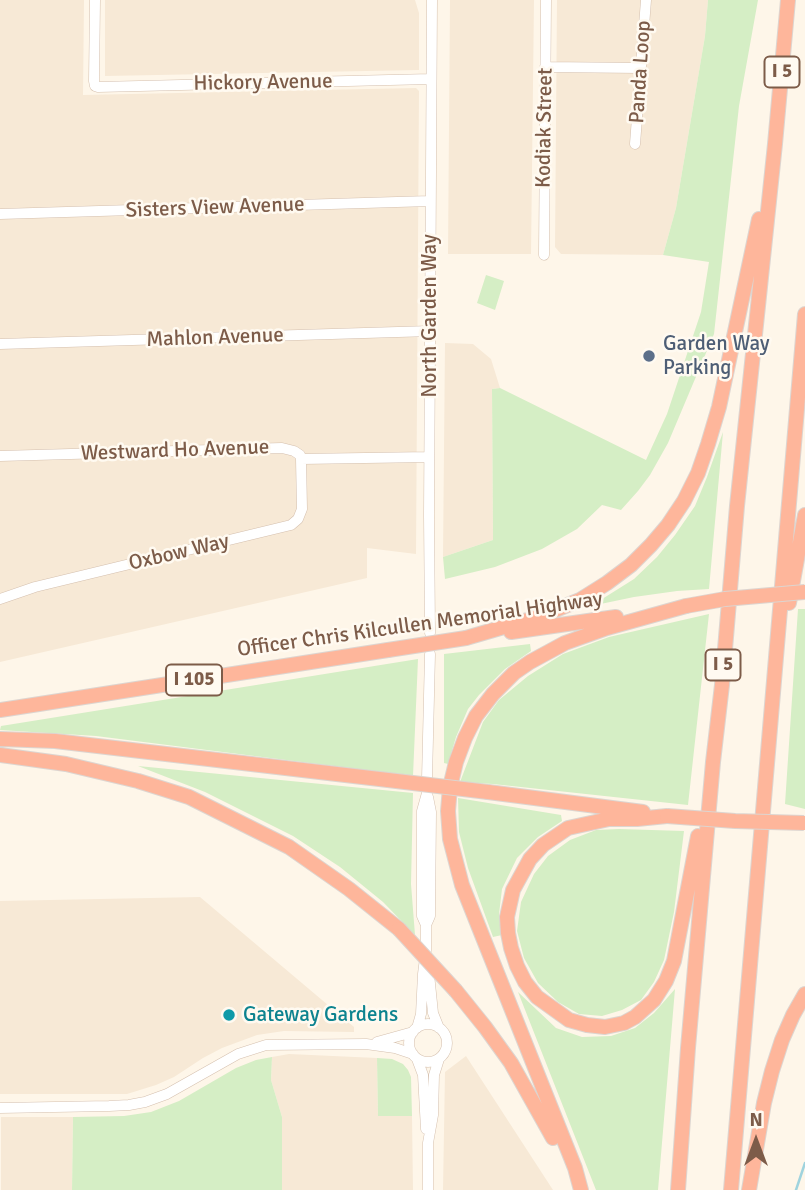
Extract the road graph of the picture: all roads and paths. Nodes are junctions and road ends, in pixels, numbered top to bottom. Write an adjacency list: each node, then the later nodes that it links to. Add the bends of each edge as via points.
1 (95, 0): 8 (street, Hickory Avenue, via 96,86)
2 (432, 0): 8 (street, North Garden Way)
3 (546, 0): 6 (street, Kodiak Street)
4 (646, 0): 7 (street, Panda Loop)
5 (788, 0): 10 (highway, I 5)
6 (545, 67): 7 (street); 13 (street, Kodiak Street)
7 (641, 68): 9 (street, Panda Loop)
8 (431, 79): 11 (street, North Garden Way)
9 (635, 144)
10 (775, 144): 25 (highway, via 719,407 698,473 684,500 652,545 607,583 538,617); 31 (highway, I 5)
11 (430, 201): 12 (street, Sisters View Avenue); 15 (street, North Garden Way)
12 (0, 214)
13 (544, 256)
14 (805, 314): 27 (highway)
15 (431, 331): 16 (street, Mahlon Avenue); 18 (street, North Garden Way)
16 (0, 344)
17 (0, 456): 19 (street, Westward Ho Avenue, via 282,448)
18 (429, 457): 19 (street, Westward Ho Avenue); 24 (street, North Garden Way)
19 (301, 459): 22 (street, Oxbow Way, via 302,509 292,525)
20 (805, 515): 27 (highway)
21 (805, 592): 23 (highway, Officer Chris Kilcullen Memorial Highway / I 105, bridge)
22 (0, 599)
23 (686, 606): 25 (highway, Officer Chris Kilcullen Memorial Highway / I 105); 46 (highway, via 565,643 514,673 476,716 450,786 450,839 462,885)
24 (430, 633)
25 (466, 638): 28 (highway, Officer Chris Kilcullen Memorial Highway / I 105, bridge)
26 (430, 654): 32 (street)
27 (775, 688): 48 (highway)
28 (0, 710)
29 (0, 739): 33 (highway, bridge, via 55,741)
30 (0, 755): 46 (highway, bridge, via 66,764 189,797 289,846 349,889 399,929 485,1027 511,1063)
31 (713, 762): 33 (highway, via 674,961 666,981 654,1000 624,1023 605,1027 569,1020 537,998 517,966 507,917 513,890 530,859 568,828 609,819); 47 (highway, I 5)
32 (427, 779)
33 (667, 816): 34 (highway, bridge)
34 (805, 823)
35 (426, 925): 35 (street, via 430,916 427,793 422,811 422,916); 36 (street)
36 (426, 950): 38 (street, via 433,1012); 39 (street, via 421,1014)
37 (805, 994): 49 (highway, via 772,1071)
38 (440, 1028): 39 (street, via 428,1024); 42 (street, via 447,1044)
39 (415, 1030): 40 (street); 41 (street, via 409,1043)
40 (366, 1044): 41 (street); 43 (street, via 277,1043 253,1048 167,1094 128,1105)
41 (415, 1056): 42 (street, via 428,1062); 44 (street, via 423,1075)
42 (439, 1059): 44 (street)
43 (0, 1108)
44 (428, 1143): 45 (street)
45 (428, 1190)
46 (581, 1190)
47 (678, 1190)
48 (731, 1190)
49 (749, 1190)

